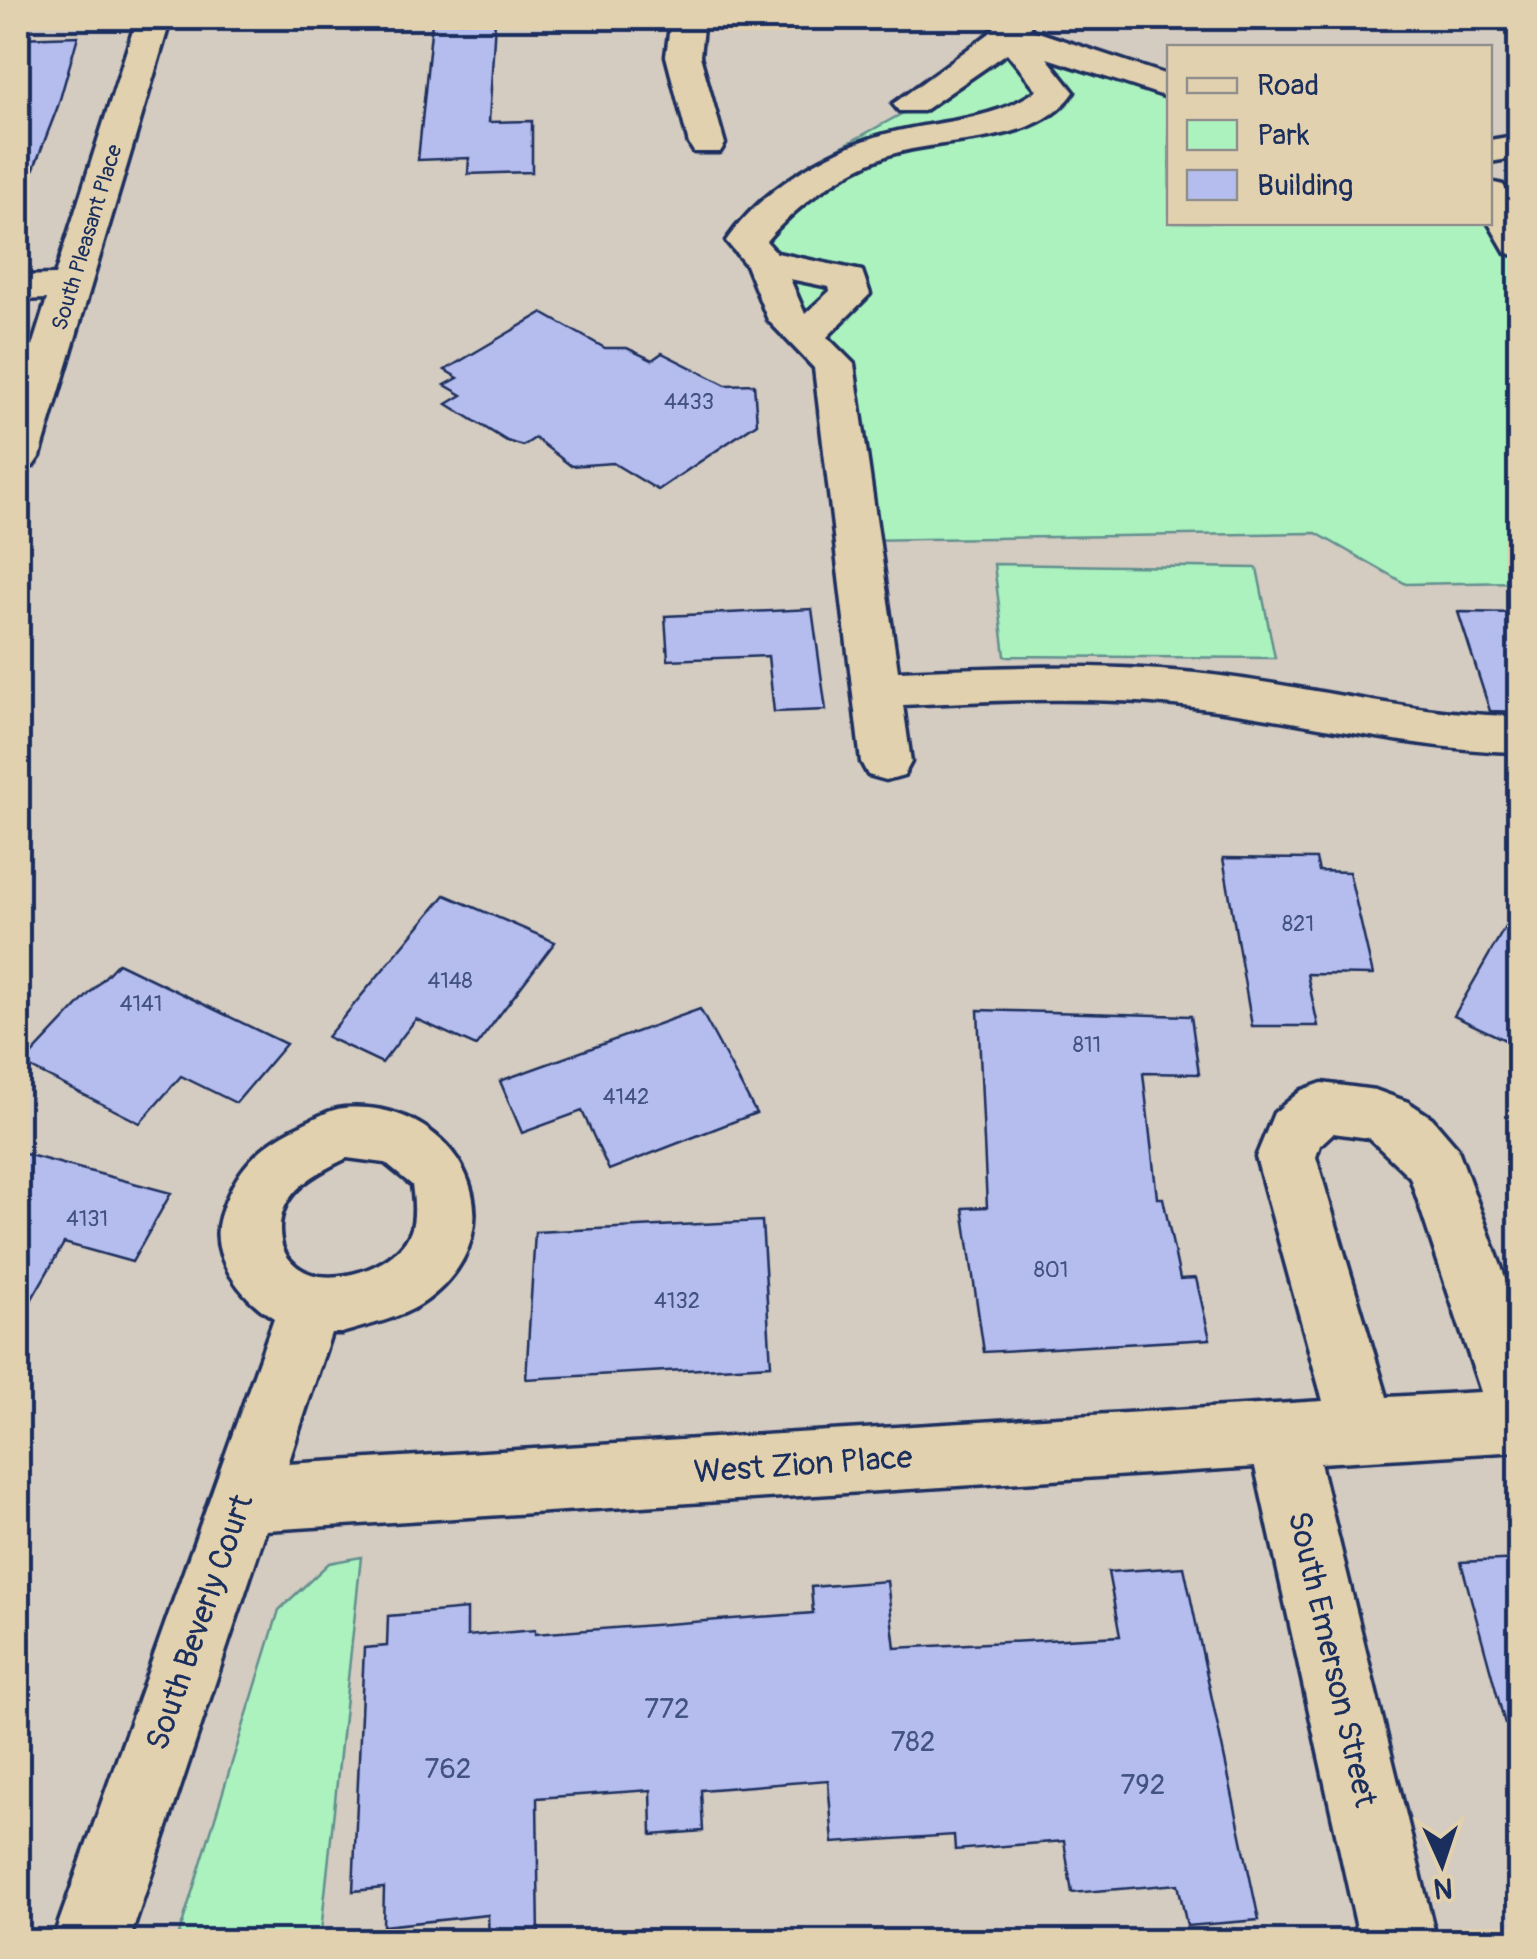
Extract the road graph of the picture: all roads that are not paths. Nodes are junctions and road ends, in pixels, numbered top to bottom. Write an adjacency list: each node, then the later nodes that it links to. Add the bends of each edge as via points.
1 (154, 18): 12 (street, South Pleasant Place)
2 (687, 18): 6 (street, via 683,56)
3 (1003, 23): 4 (street); 5 (street); 11 (street, via 1057,92 1038,110 1006,123 874,148 840,164 760,220 745,241)
4 (1167, 87)
5 (911, 104)
6 (707, 144)
7 (1520, 146): 8 (street)
8 (1492, 151)
9 (1492, 197): 10 (street)
10 (1520, 245)
11 (764, 262): 14 (street, via 782,312); 14 (street, via 848,278 850,294)
12 (71, 286): 13 (street); 15 (street, South Pleasant Place)
13 (18, 288)
14 (803, 338): 16 (street, via 834,364)
15 (18, 456)
16 (878, 688): 17 (street, via 1194,690 1423,732); 18 (street)
17 (1520, 734)
18 (886, 762)
19 (310, 1304): 24 (street, South Beverly Court)
20 (1520, 1412): 22 (street, via 1436,1165 1410,1130 1371,1112 1322,1108 1295,1131 1286,1157)
21 (1520, 1420): 22 (street, West Zion Place)
22 (1364, 1430): 23 (street, West Zion Place)
23 (1280, 1435): 24 (street, West Zion Place); 26 (street, South Emerson Street)
24 (241, 1500): 25 (street, South Beverly Court)
25 (90, 1942)
26 (1400, 1942)

